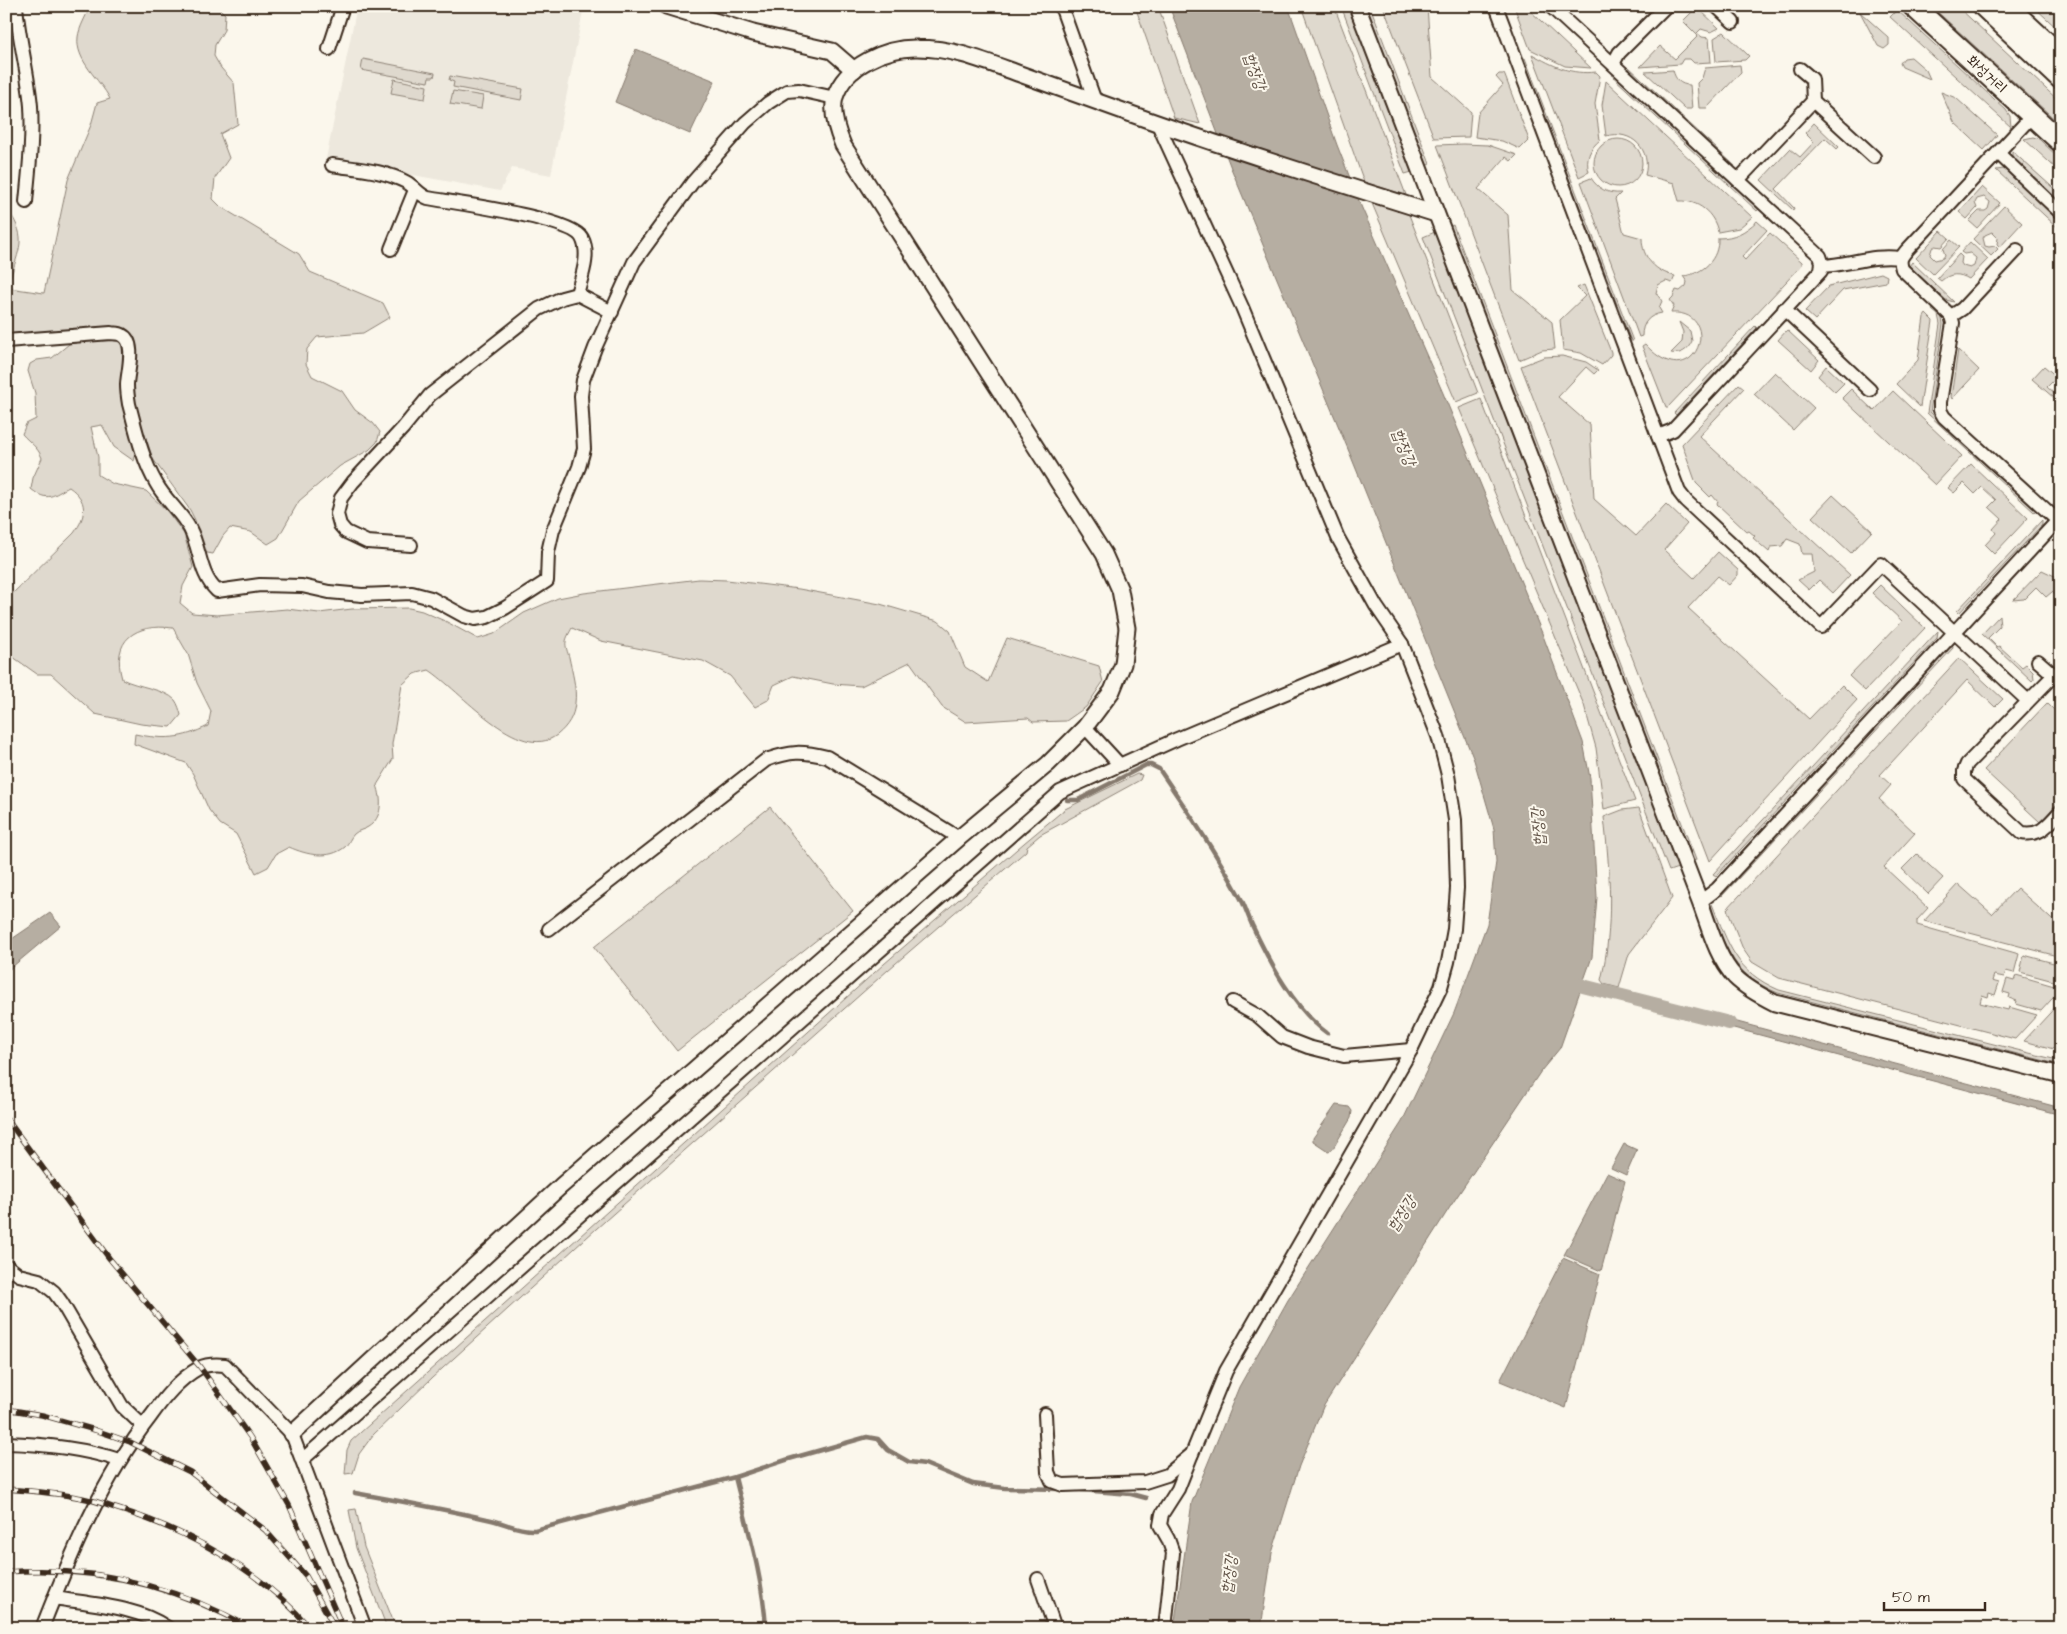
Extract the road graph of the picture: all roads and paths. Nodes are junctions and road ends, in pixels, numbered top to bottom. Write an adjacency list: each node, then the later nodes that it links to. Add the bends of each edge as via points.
1 (16, 6): 31 (street, via 32,133)
2 (343, 6): 14 (street)
3 (666, 6): 18 (street, via 753,33 832,51)
4 (1061, 6): 21 (street)
5 (1357, 6): 33 (street)
6 (1496, 6): 44 (street)
7 (1550, 6): 16 (street)
8 (1666, 6): 16 (street, via 1619,53)
9 (1716, 6): 13 (street)
10 (1913, 6): 23 (main road, 화성거리)
11 (1984, 6): 19 (highway)
12 (2006, 6): 15 (highway)
13 (1733, 22)
14 (329, 49)
15 (2061, 57)
16 (1613, 64): 29 (street)
17 (1800, 69): 22 (street, via 1812,80)
18 (854, 70): 20 (street); 21 (street, via 873,58 902,48 931,48 970,56)
19 (2061, 78)
20 (835, 98): 40 (street, via 799,90 787,91 745,123 692,183 641,251); 52 (street, via 837,130 842,145 1104,554 1120,590 1127,628 1123,664 1112,691)
21 (1095, 101): 24 (street)
22 (1813, 101): 27 (street); 29 (street)
23 (2032, 116): 25 (main road, 화성거리); 26 (street)
24 (1157, 122): 33 (street); 48 (street, via 1242,307 1338,538 1376,606)
25 (2061, 142)
26 (1998, 153): 32 (street); 36 (street)
27 (1874, 157)
28 (332, 165): 30 (street, via 382,173 408,183)
29 (1738, 180): 37 (street, via 1820,256)
30 (415, 190): 34 (street); 38 (street, via 428,198 510,212 578,232 586,250)
31 (26, 202)
32 (2061, 213)
33 (1436, 214): 56 (street)
34 (391, 249)
35 (2018, 250): 41 (street, via 1962,309)
36 (1900, 258): 37 (street, via 1886,256); 41 (street, via 1902,269)
37 (1822, 266): 39 (street, via 1821,271)
38 (577, 294): 40 (street); 46 (street, via 539,309 430,395 341,498 337,514 346,532 366,542)
39 (1784, 309): 43 (street); 44 (street, via 1673,430)
40 (612, 312): 42 (street, via 583,380 584,449 553,530 547,581 505,608 475,619 431,598 412,593 362,595 302,586 217,591 203,571 191,531 156,484 144,456 128,401 131,352 127,339 122,334 111,333)
41 (1951, 316): 45 (street, via 1953,323 1940,410)
42 (6, 340)
43 (1870, 390)
44 (1658, 436): 47 (street, via 1679,492 1686,501 1821,627 1882,564)
45 (2059, 518): 47 (street)
46 (412, 545)
47 (1954, 632): 51 (street); 56 (street, via 1723,882)
48 (1402, 644): 53 (street); 59 (street, via 1438,736 1448,775 1456,843 1457,888 1454,929 1441,987)
49 (2038, 662): 50 (street)
50 (2057, 678): 51 (street)
51 (2028, 701): 54 (street, via 1967,764 1964,778 2022,833 2041,831)
52 (1085, 726): 53 (street); 55 (street, via 1048,764)
53 (1120, 765): 68 (street, via 1060,792)
54 (2061, 811)
55 (959, 838): 57 (street, via 827,757 804,752 781,755 766,760); 64 (street, via 561,1186)
56 (1700, 902): 60 (street, via 1722,958 1735,977 1775,1003)
57 (549, 929)
58 (1233, 1002): 59 (street, via 1258,1016 1282,1037 1308,1047 1344,1056)
59 (1411, 1050): 66 (street, via 1226,1371)
60 (2061, 1075)
61 (6, 1265): 63 (street, via 20,1275 39,1280 54,1292 122,1406)
62 (1044, 1414): 66 (street, via 1048,1472 1052,1481 1063,1484 1144,1482 1167,1474)
63 (143, 1426): 64 (street, via 170,1390 200,1367 212,1364 225,1365); 67 (street)
64 (292, 1434): 68 (street)
65 (6, 1443): 67 (street, via 64,1447)
66 (1192, 1454): 75 (street, via 1178,1489 1162,1514 1160,1525 1173,1553)
67 (119, 1460): 70 (street)
68 (302, 1460): 73 (street)
69 (1038, 1579): 74 (street)
70 (54, 1598): 71 (street); 72 (street, via 119,1609 156,1620)
71 (42, 1628)
72 (168, 1628)
73 (365, 1628)
74 (1055, 1628)
75 (1165, 1628)

